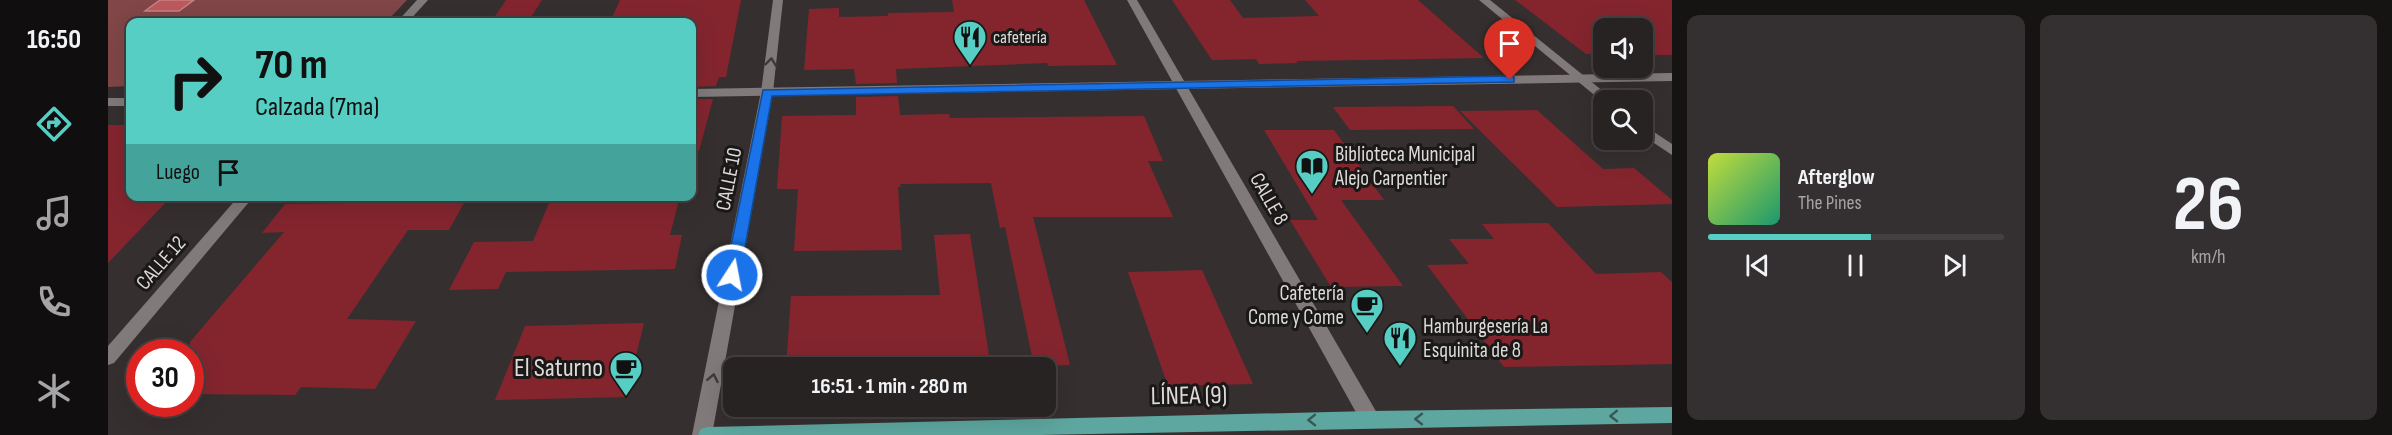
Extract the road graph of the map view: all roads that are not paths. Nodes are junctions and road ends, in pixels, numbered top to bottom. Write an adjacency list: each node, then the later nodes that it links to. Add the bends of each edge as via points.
1 (423, 0): 5 (street)
2 (778, 0): 10 (street, CALLE 10, one-way to 2)
3 (1132, 0): 8 (street, CALLE 8)
4 (1484, 0): 7 (street)
5 (406, 18)
6 (1672, 77): 7 (street)
7 (1580, 79): 8 (street); 9 (street)
8 (1180, 84): 10 (street); 19 (street, CALLE 8)
9 (1595, 90)
10 (767, 92): 11 (street); 20 (street, CALLE 10, one-way to 10)
11 (696, 93)
12 (108, 102): 13 (street)
13 (126, 102)
14 (1653, 137): 15 (street)
15 (1672, 152)
16 (243, 201): 17 (street, CALLE 12)
17 (108, 358)
18 (1672, 415): 19 (main road, LÍNEA (9), one-way to 19)
19 (1370, 419): 21 (main road, LÍNEA (9), one-way to 21)
20 (702, 435)
21 (708, 435)

